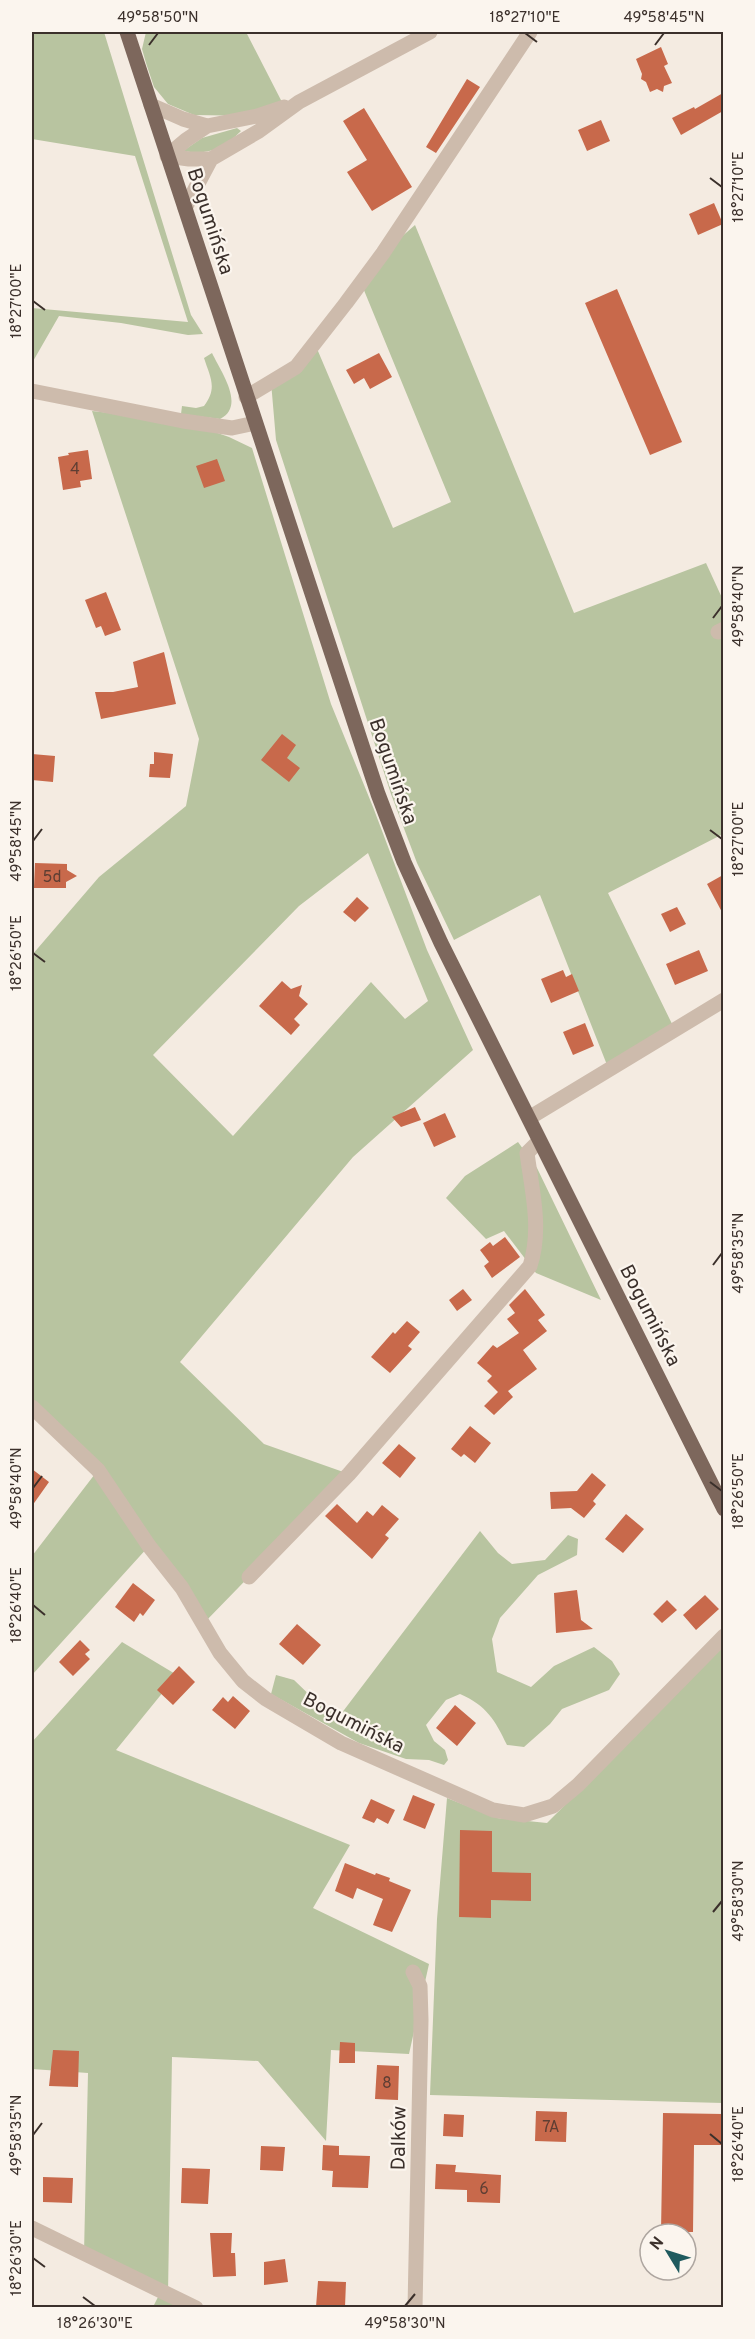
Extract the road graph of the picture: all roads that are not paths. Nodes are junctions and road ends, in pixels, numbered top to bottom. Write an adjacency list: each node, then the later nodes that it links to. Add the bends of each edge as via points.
1 (127, 32): 5 (main road, Bogumińska)
2 (430, 32): 4 (street)
3 (530, 32): 11 (street, via 346,303 296,367)
4 (299, 102): 6 (street); 8 (street)
5 (151, 105): 6 (street); 7 (main road, Bogumińska)
6 (207, 126): 7 (street)
7 (167, 156): 8 (street); 9 (main road, Bogumińska)
8 (212, 159): 9 (street)
9 (185, 208): 11 (main road, Bogumińska)
10 (32, 391): 12 (street, via 183,421 232,428)
11 (246, 397): 12 (main road, Bogumińska)
12 (255, 423): 14 (main road, Bogumińska, via 404,862)
13 (723, 1000): 14 (street)
14 (529, 1118): 15 (main road, Bogumińska)
15 (539, 1141): 17 (main road, Bogumińska); 18 (street, via 527,1153 536,1219 530,1266 357,1466)
16 (32, 1407): 19 (street, Bogumińska, via 98,1470 243,1682 341,1743 493,1810 524,1815 553,1806)
17 (723, 1509)
18 (249, 1577)
19 (723, 1636)
20 (413, 1972): 23 (street, Dalków, via 420,1986 421,2020)
21 (32, 2228): 22 (street)
22 (196, 2307)
23 (415, 2307)

